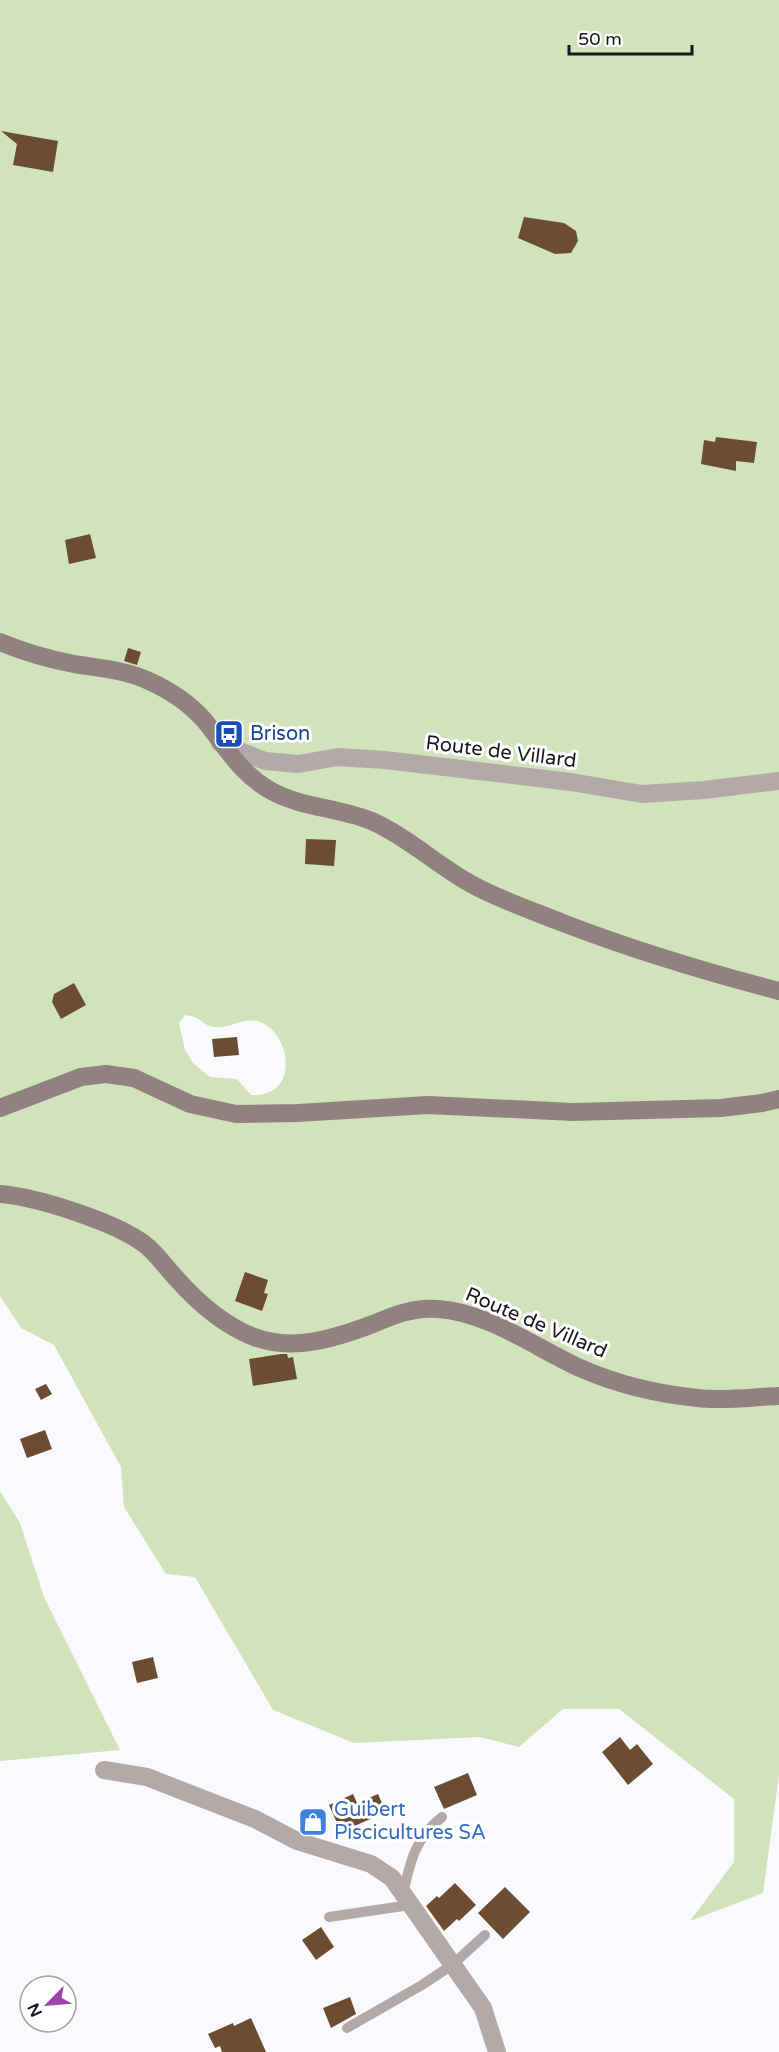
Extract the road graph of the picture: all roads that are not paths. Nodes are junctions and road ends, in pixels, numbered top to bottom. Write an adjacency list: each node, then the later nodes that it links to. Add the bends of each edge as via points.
1 (0, 642): 2 (street, via 42,657 124,672 150,681 190,706)
2 (220, 743): 3 (street, Route de Villard, via 265,761 299,764 337,758 385,760 642,794); 4 (street, via 244,771 269,790 378,824 453,874 495,896 627,947)
3 (779, 781)
4 (779, 991)
5 (779, 1100): 6 (street, via 721,1108 573,1112 428,1105 236,1114 190,1104 134,1078 106,1074 81,1077)
6 (0, 1108)
7 (0, 1194): 8 (street, Route de Villard, via 71,1212 128,1233 147,1247 208,1310 257,1338 312,1342 407,1311 439,1309 492,1324 581,1368 638,1387 699,1398)
8 (779, 1396)
9 (104, 1770): 11 (street, via 147,1777 255,1819 297,1841 371,1864 392,1878)
10 (442, 1817): 11 (lane, via 428,1828 411,1857)
11 (406, 1899): 12 (lane); 14 (street)
12 (329, 1917)
13 (485, 1935): 14 (lane)
14 (452, 1965): 15 (lane); 16 (street, via 483,2008)
15 (347, 2028)
16 (497, 2052)

